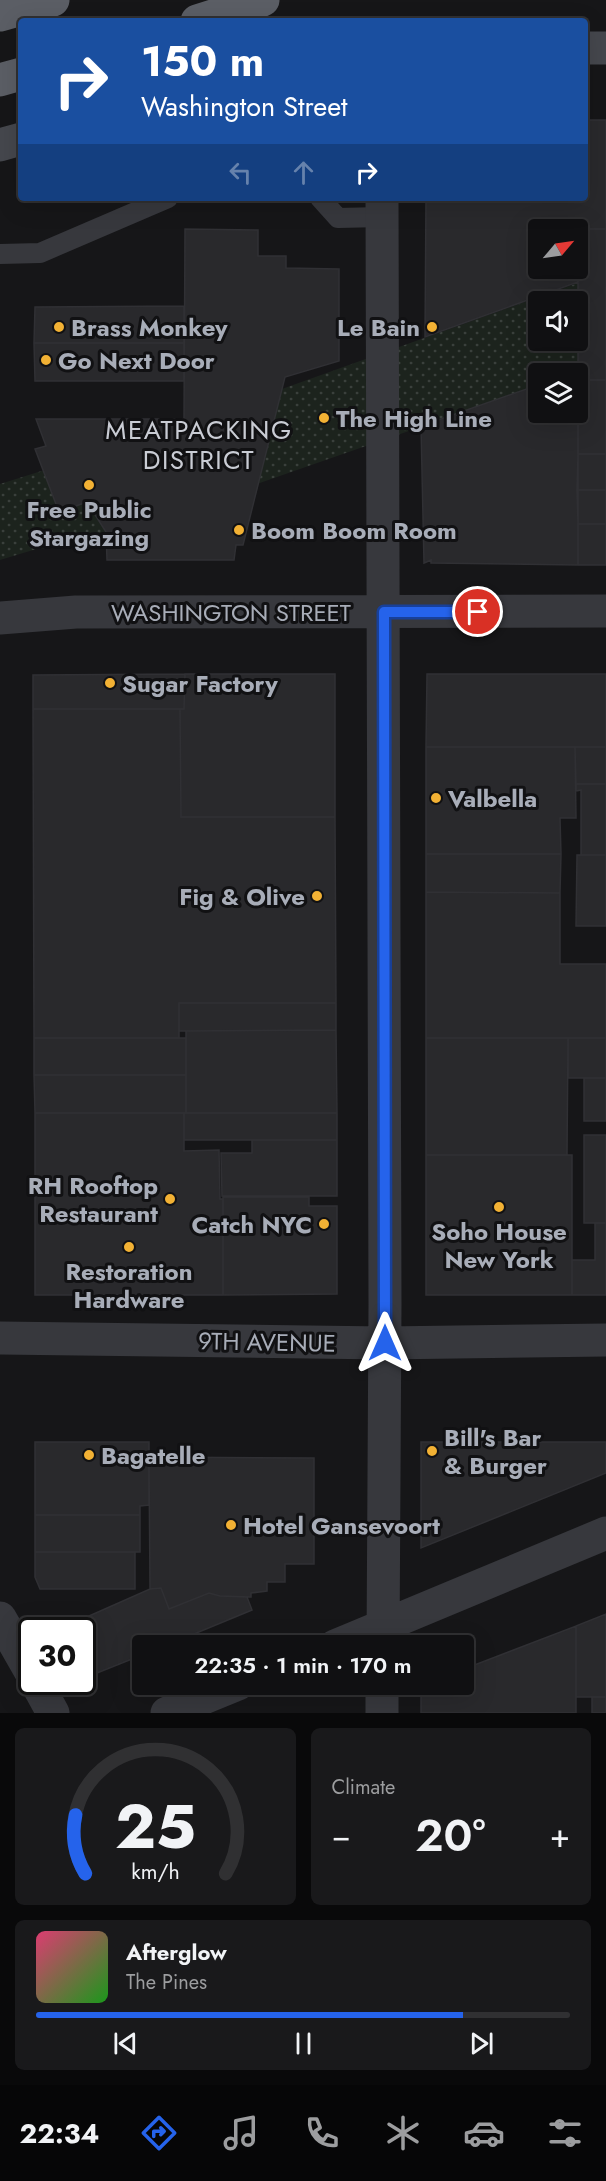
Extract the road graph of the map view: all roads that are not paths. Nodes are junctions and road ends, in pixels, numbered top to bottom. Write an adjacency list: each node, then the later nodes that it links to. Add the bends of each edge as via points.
1 (53, 0): 3 (highway)
2 (263, 0): 4 (highway)
3 (0, 15)
4 (206, 18)
5 (588, 48): 6 (main road)
6 (606, 48)
7 (18, 75): 8 (highway)
8 (0, 80)
9 (18, 140): 10 (main road)
10 (0, 145)
11 (161, 201): 14 (lane, via 40,253)
12 (323, 201): 13 (lane, via 338,219)
13 (382, 208): 16 (street)
14 (0, 254)
15 (606, 611): 16 (street, WASHINGTON STREET)
16 (384, 612): 17 (street, WASHINGTON STREET, via 76,612); 20 (street)
17 (0, 618)
18 (0, 1338): 20 (street, 9TH AVENUE)
19 (606, 1340): 20 (street, 9TH AVENUE)
20 (385, 1343): 23 (street)
21 (606, 1533): 24 (street)
22 (0, 1618): 25 (street)
23 (383, 1635)
24 (385, 1635)
25 (18, 1650)
26 (43, 1695): 29 (street)
27 (211, 1695): 30 (street)
28 (382, 1695): 31 (street)
29 (53, 1713)
30 (167, 1713)
31 (382, 1713)

